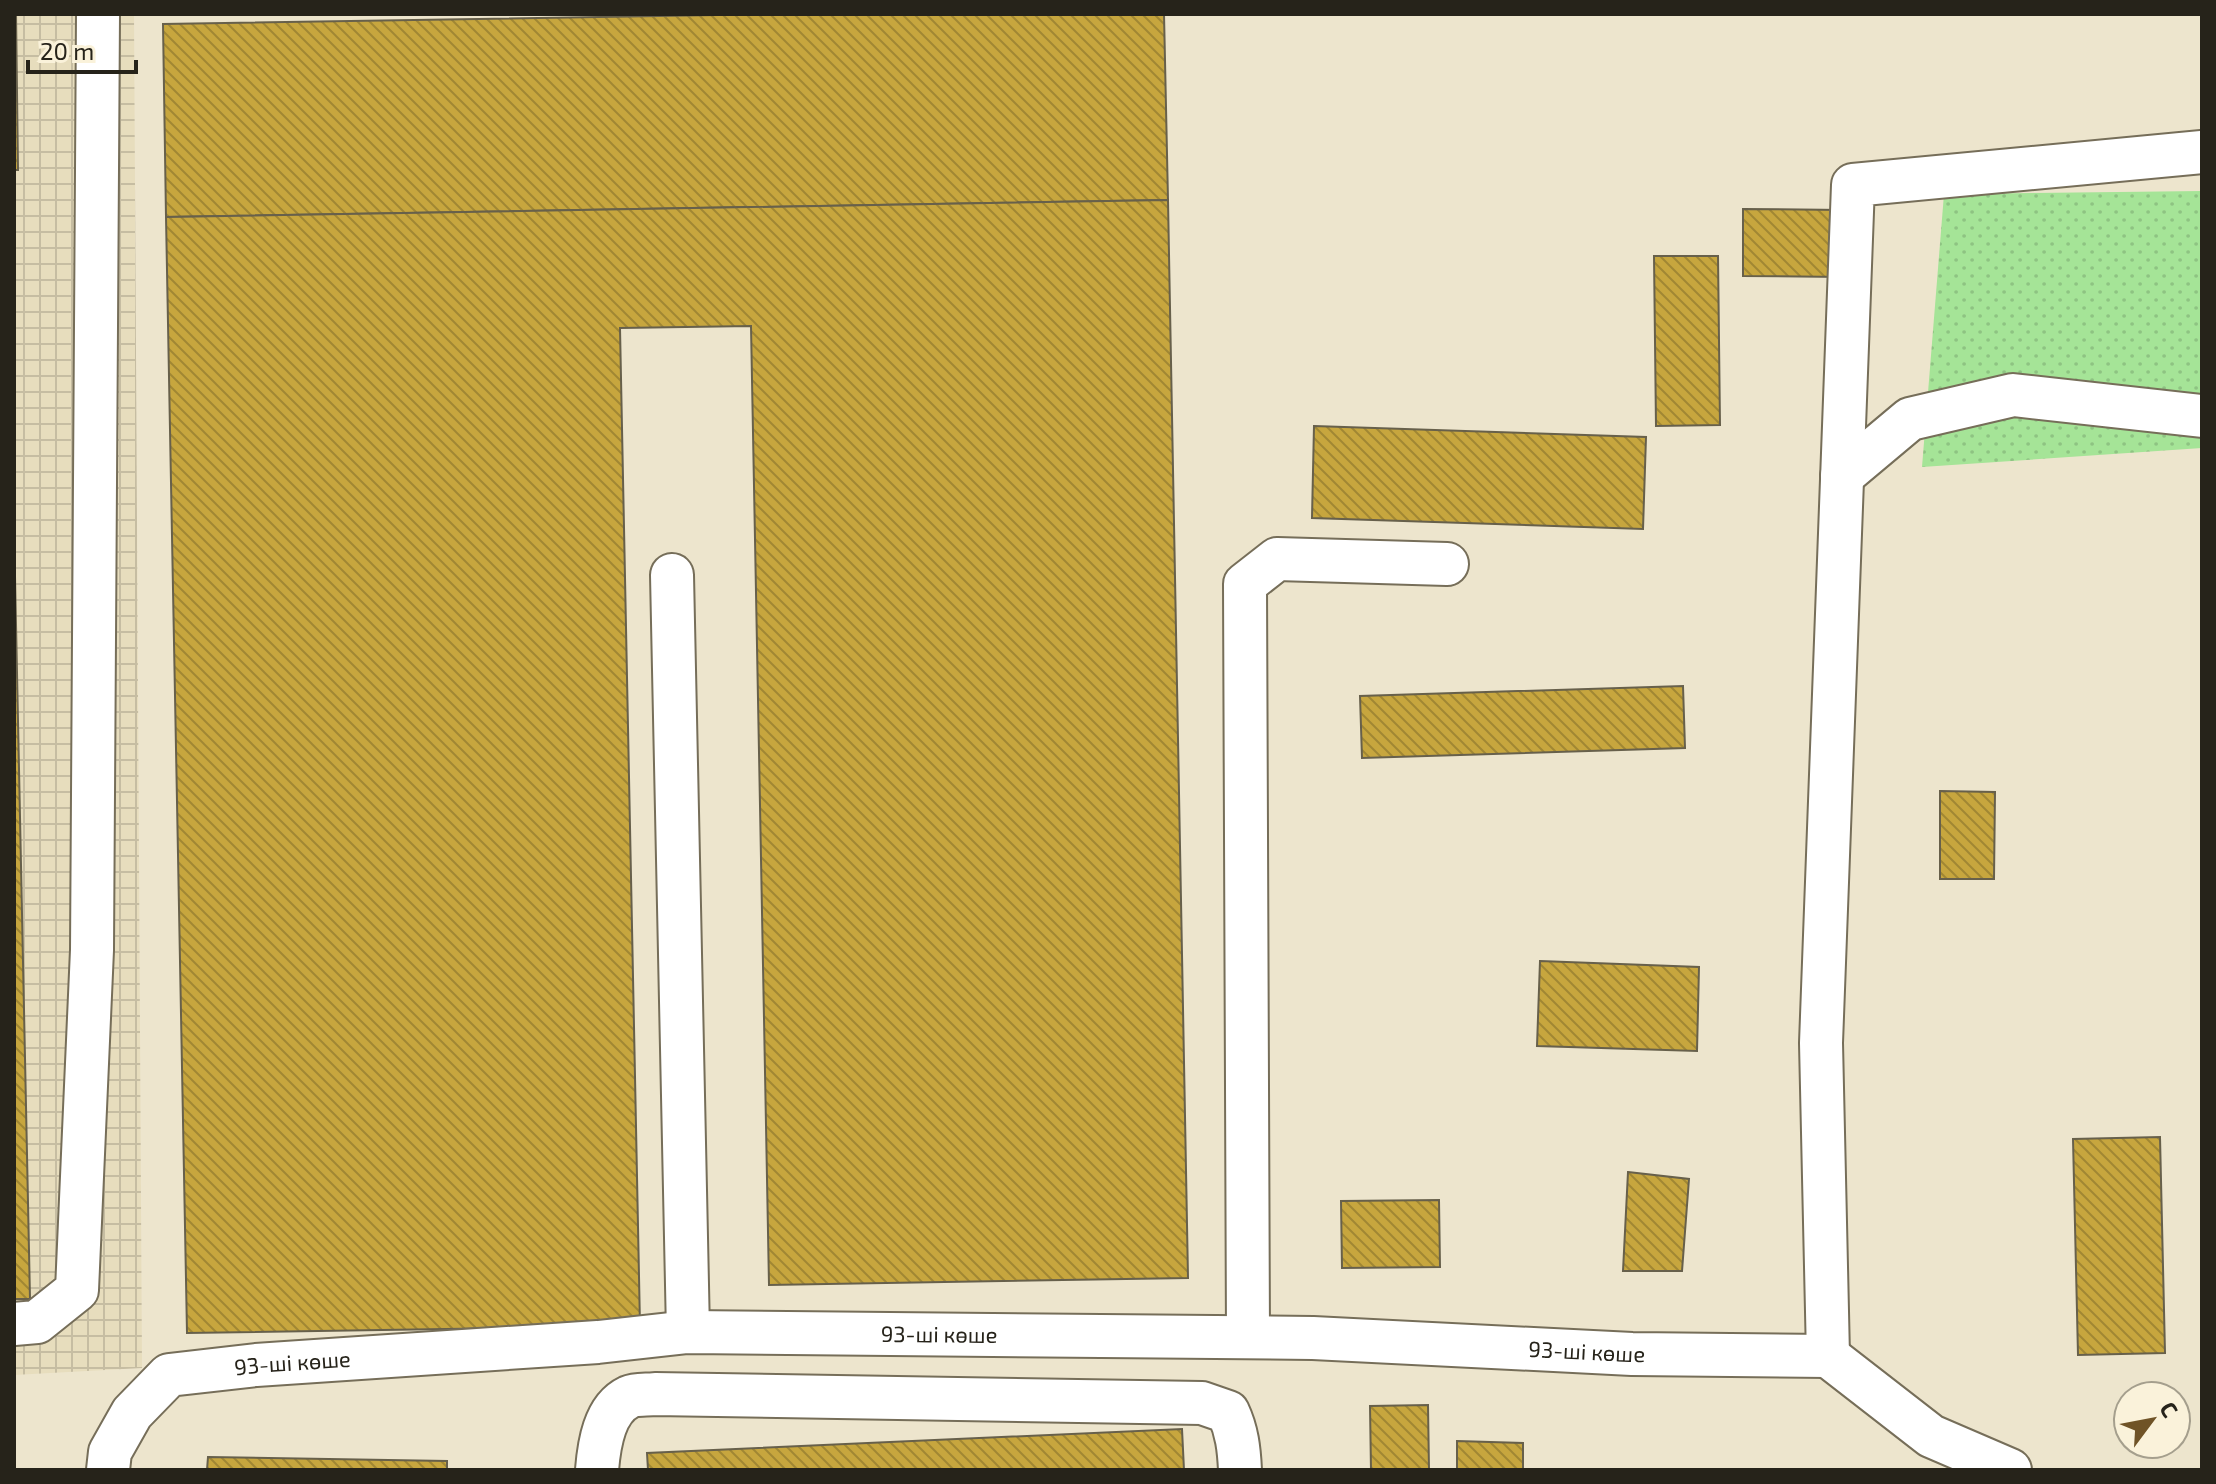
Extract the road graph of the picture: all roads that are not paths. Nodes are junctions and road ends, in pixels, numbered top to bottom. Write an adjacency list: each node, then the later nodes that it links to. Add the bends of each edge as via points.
1 (98, 14): 7 (lane, via 92,950 77,1290 37,1322)
2 (2202, 152): 4 (lane, via 1853,185)
3 (2202, 416): 4 (lane, via 2013,395 1910,419)
4 (1842, 476): 10 (lane, via 1821,1043)
5 (1447, 564): 9 (lane, via 1277,559 1245,584)
6 (672, 575): 8 (lane)
7 (14, 1324)
8 (688, 1332): 9 (lane, 93-ші көше); 11 (lane, 93-ші көше, via 169,1375 132,1413 110,1452)
9 (1248, 1337): 10 (lane, 93-ші көше, via 1632,1354)
10 (1828, 1356): 14 (lane, via 1931,1436)
11 (108, 1470)
12 (597, 1470): 13 (lane, via 611,1412 630,1397 655,1394 1202,1403 1228,1412 1240,1450)
13 (1240, 1470)
14 (2010, 1470)

